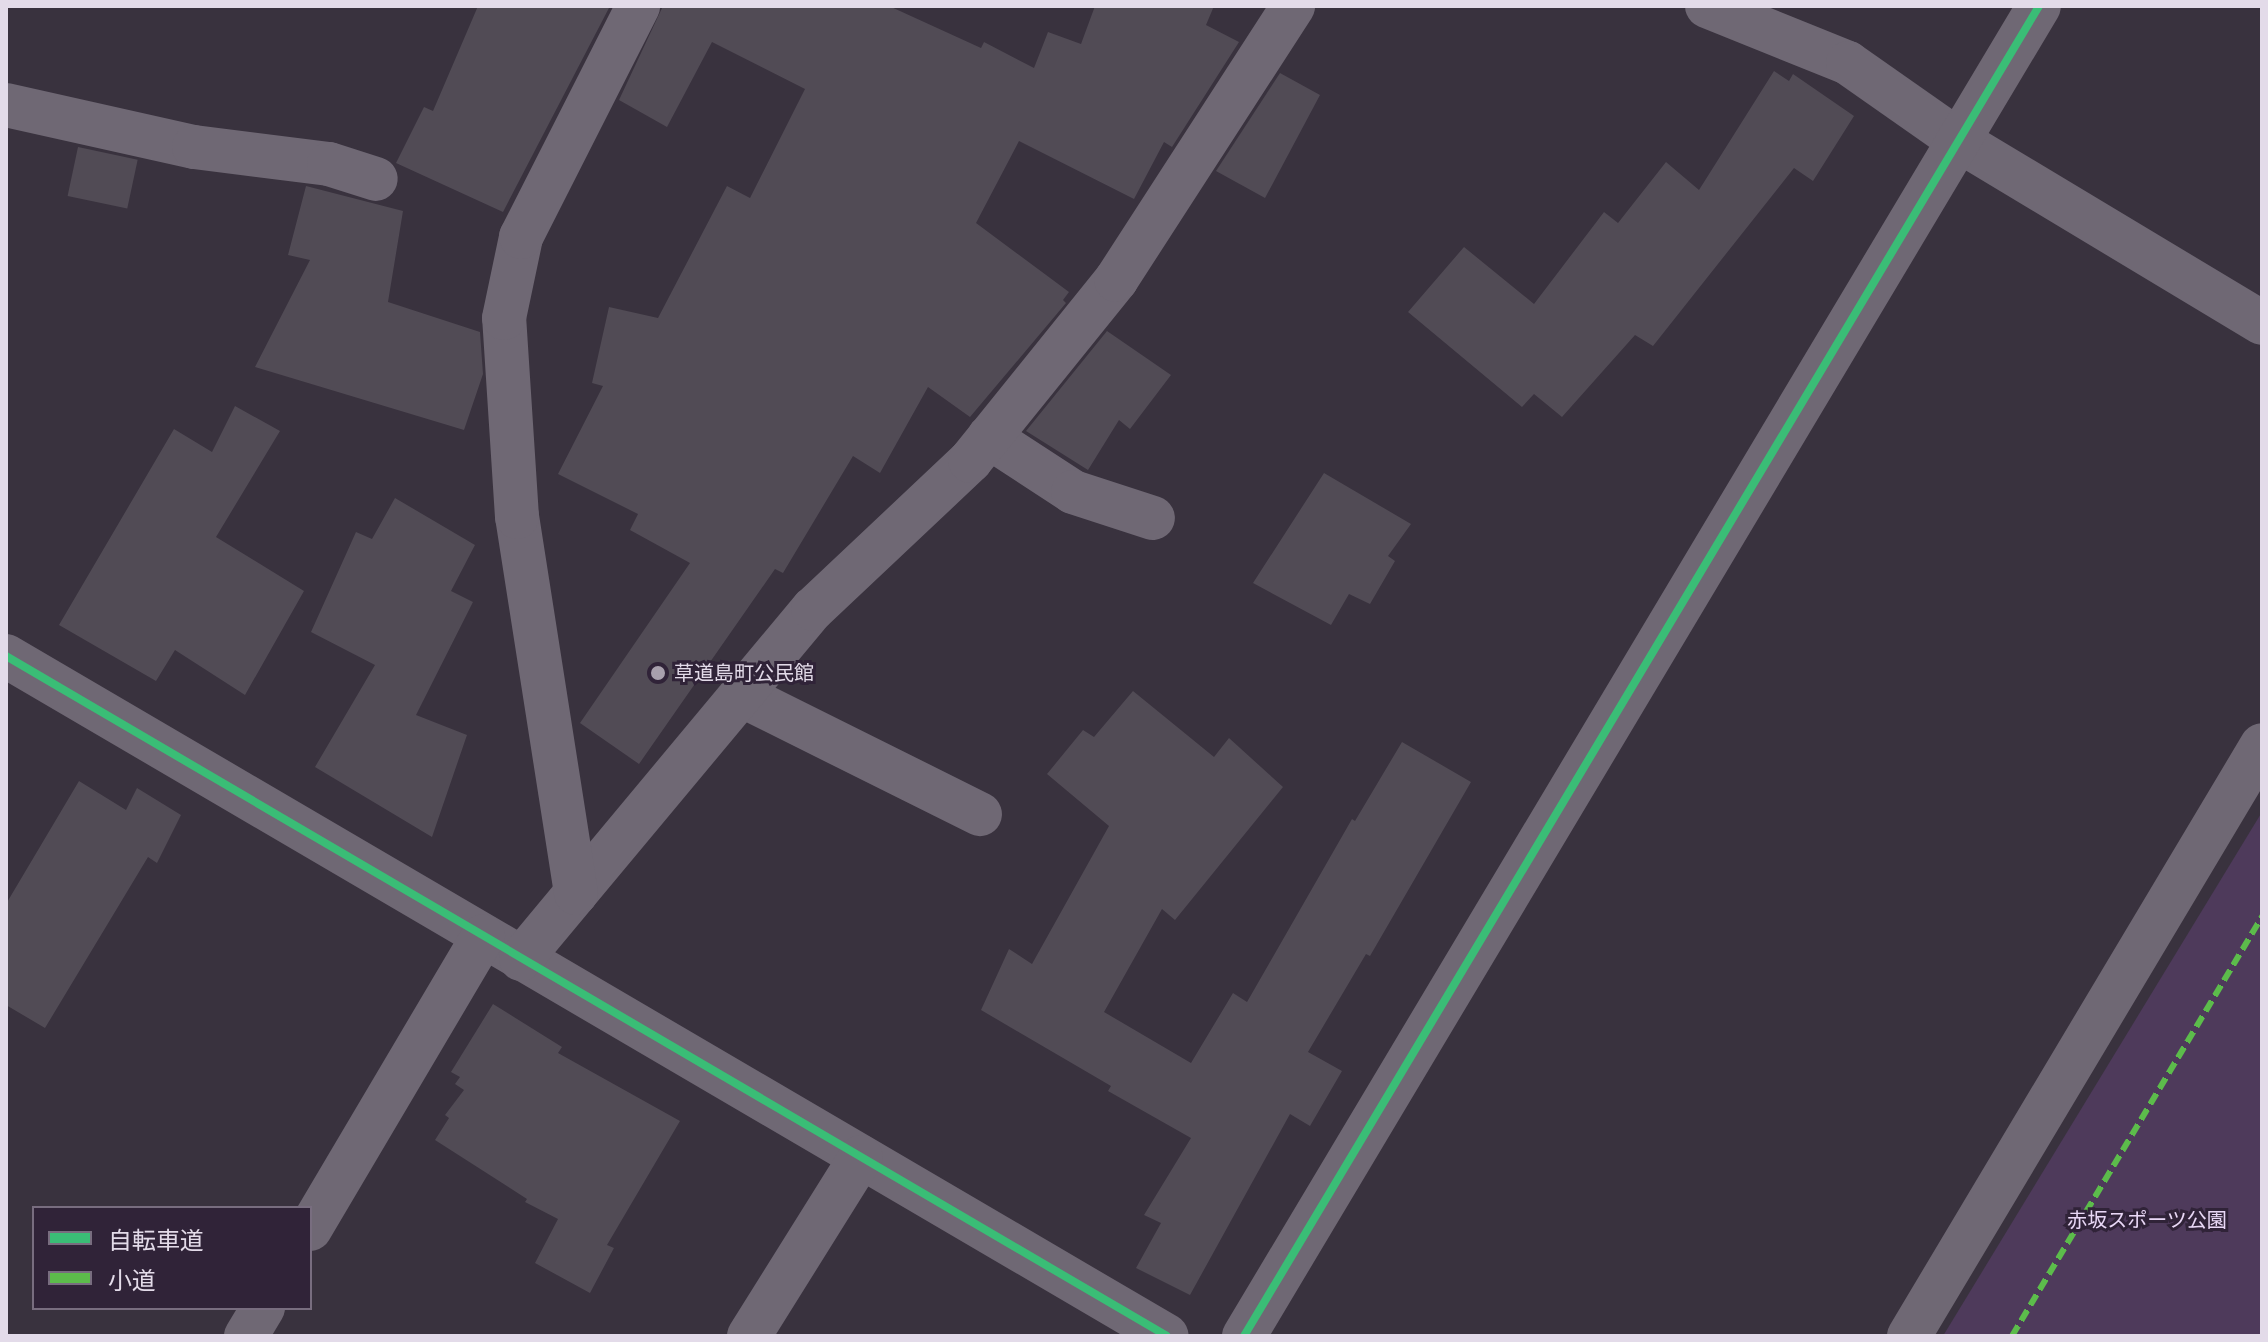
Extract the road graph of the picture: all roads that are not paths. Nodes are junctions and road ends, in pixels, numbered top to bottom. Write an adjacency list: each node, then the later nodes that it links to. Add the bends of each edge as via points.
1 (638, 6): 15 (street, via 521,237 504,318 517,517)
2 (1293, 6): 9 (street, via 1116,280)
3 (1707, 6): 6 (street, via 1848,63)
4 (2039, 6): 6 (street)
5 (6, 105): 7 (street, via 194,147 329,164)
6 (1961, 142): 8 (street); 24 (street)
7 (376, 179)
8 (2262, 323)
9 (989, 437): 10 (street, via 1073,492); 12 (street, via 813,609)
10 (1153, 518)
11 (6, 656): 16 (street)
12 (741, 695): 14 (street); 15 (street)
13 (2262, 745): 25 (street)
14 (980, 814)
15 (576, 893): 17 (street)
16 (483, 936): 17 (street); 19 (street)
17 (521, 959): 18 (street)
18 (861, 1157): 22 (street); 23 (street)
19 (312, 1226)
20 (262, 1310): 21 (street)
21 (246, 1336)
22 (749, 1336)
23 (1167, 1336)
24 (1244, 1336)
25 (1909, 1336)

